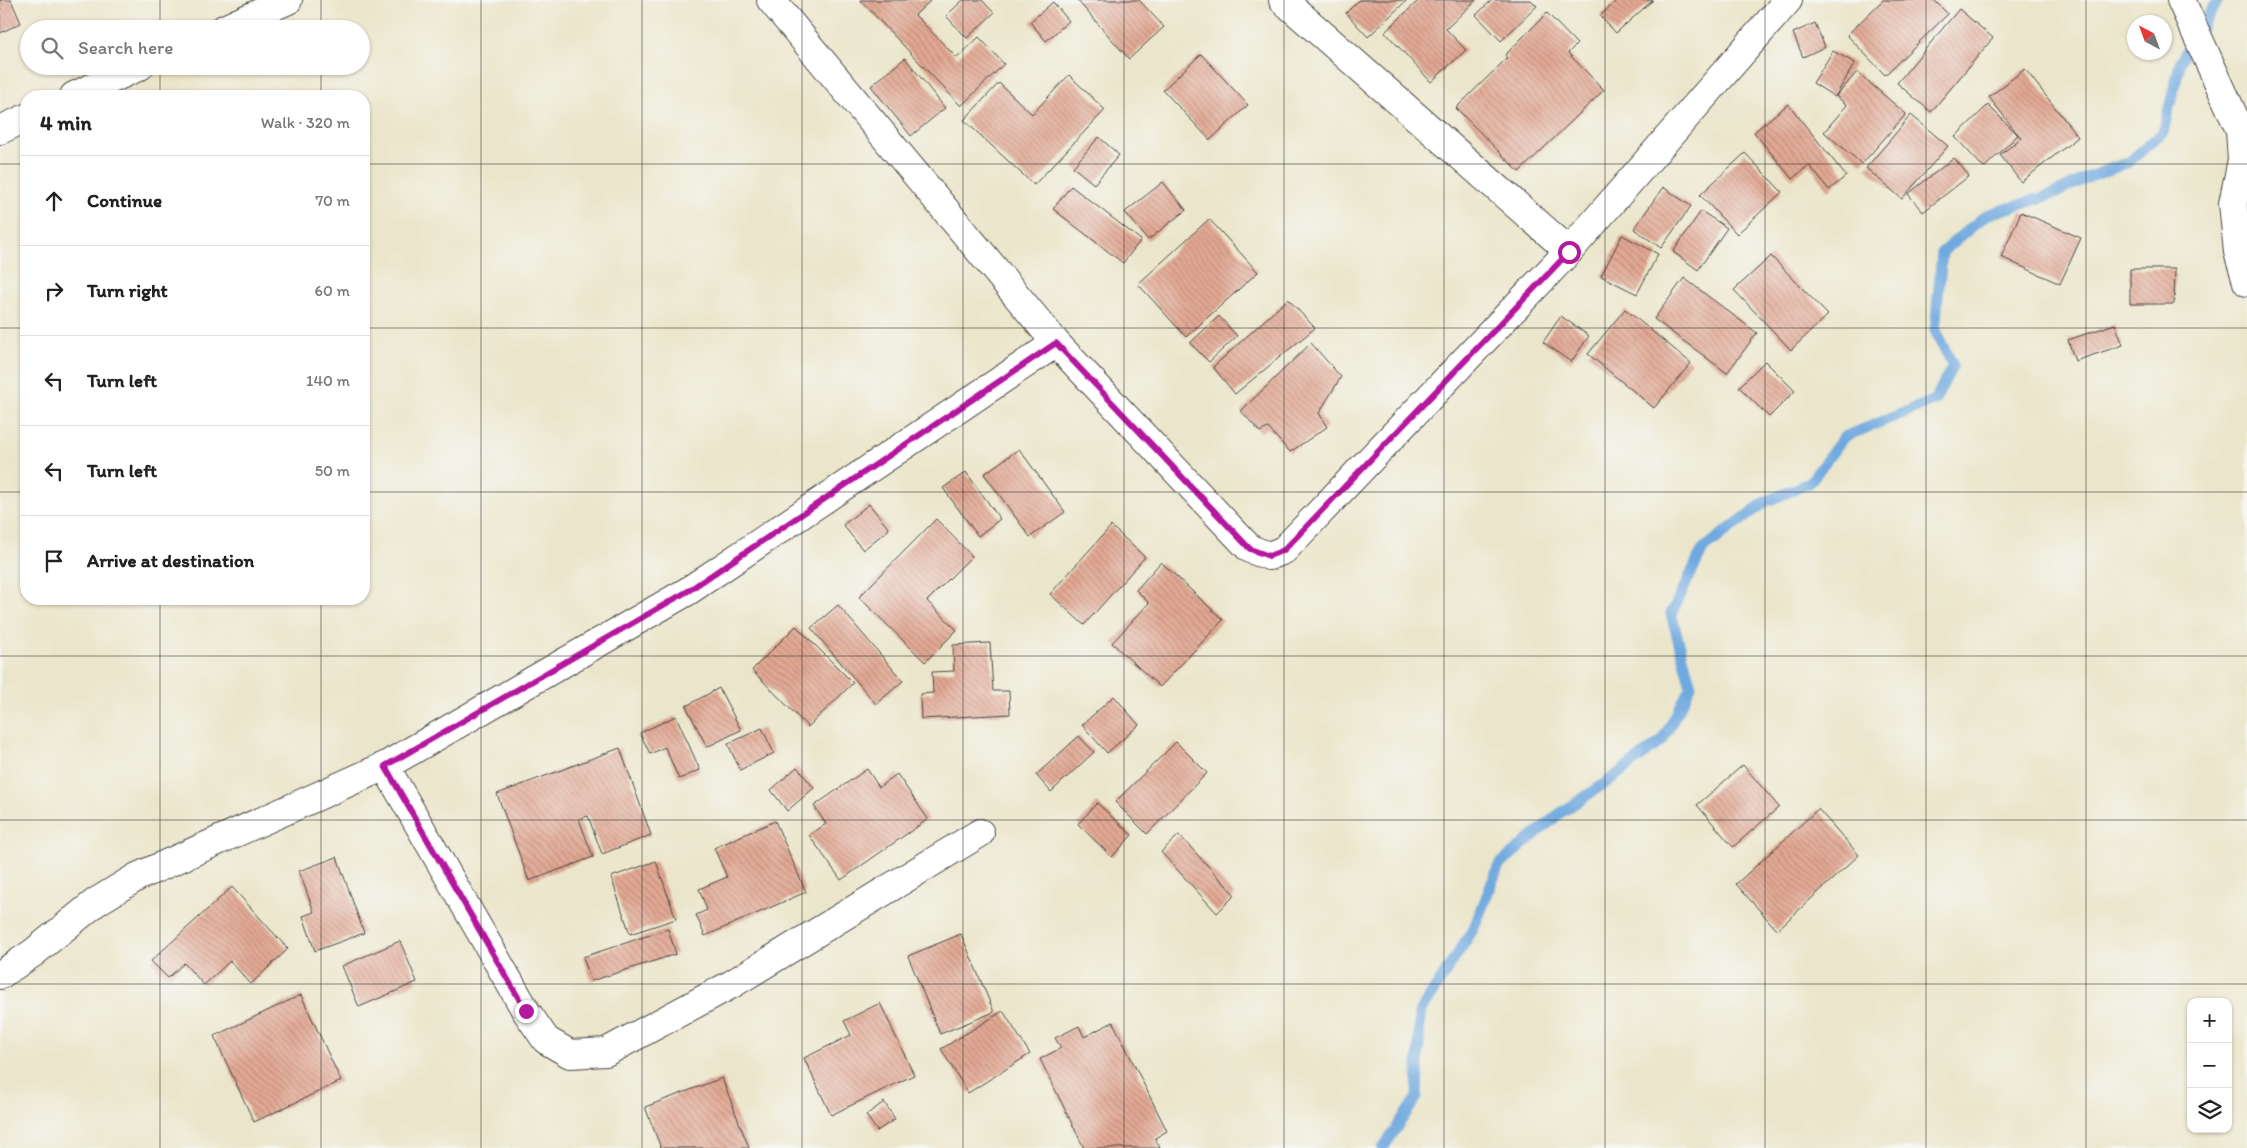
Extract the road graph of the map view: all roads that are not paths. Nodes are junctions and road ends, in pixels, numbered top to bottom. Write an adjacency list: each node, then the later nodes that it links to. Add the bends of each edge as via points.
1 (288, 0): 6 (street)
2 (1788, 0): 11 (street)
3 (2181, 0): 12 (street, via 2240,130 2242,160 2233,203 2238,252)
4 (1294, 3): 11 (street)
5 (784, 5): 13 (street)
6 (244, 20)
7 (120, 75): 8 (street)
8 (87, 90)
9 (20, 121): 10 (street)
10 (0, 130)
11 (1569, 252): 13 (street, via 1284,550 1269,556 1250,549)
12 (2247, 282)
13 (1056, 343): 14 (street, via 688,591)
14 (385, 766): 15 (street, via 526,1011 546,1040 570,1054 606,1052 707,998); 16 (street, via 138,878 96,902 33,954)
15 (980, 833)
16 (0, 976)

